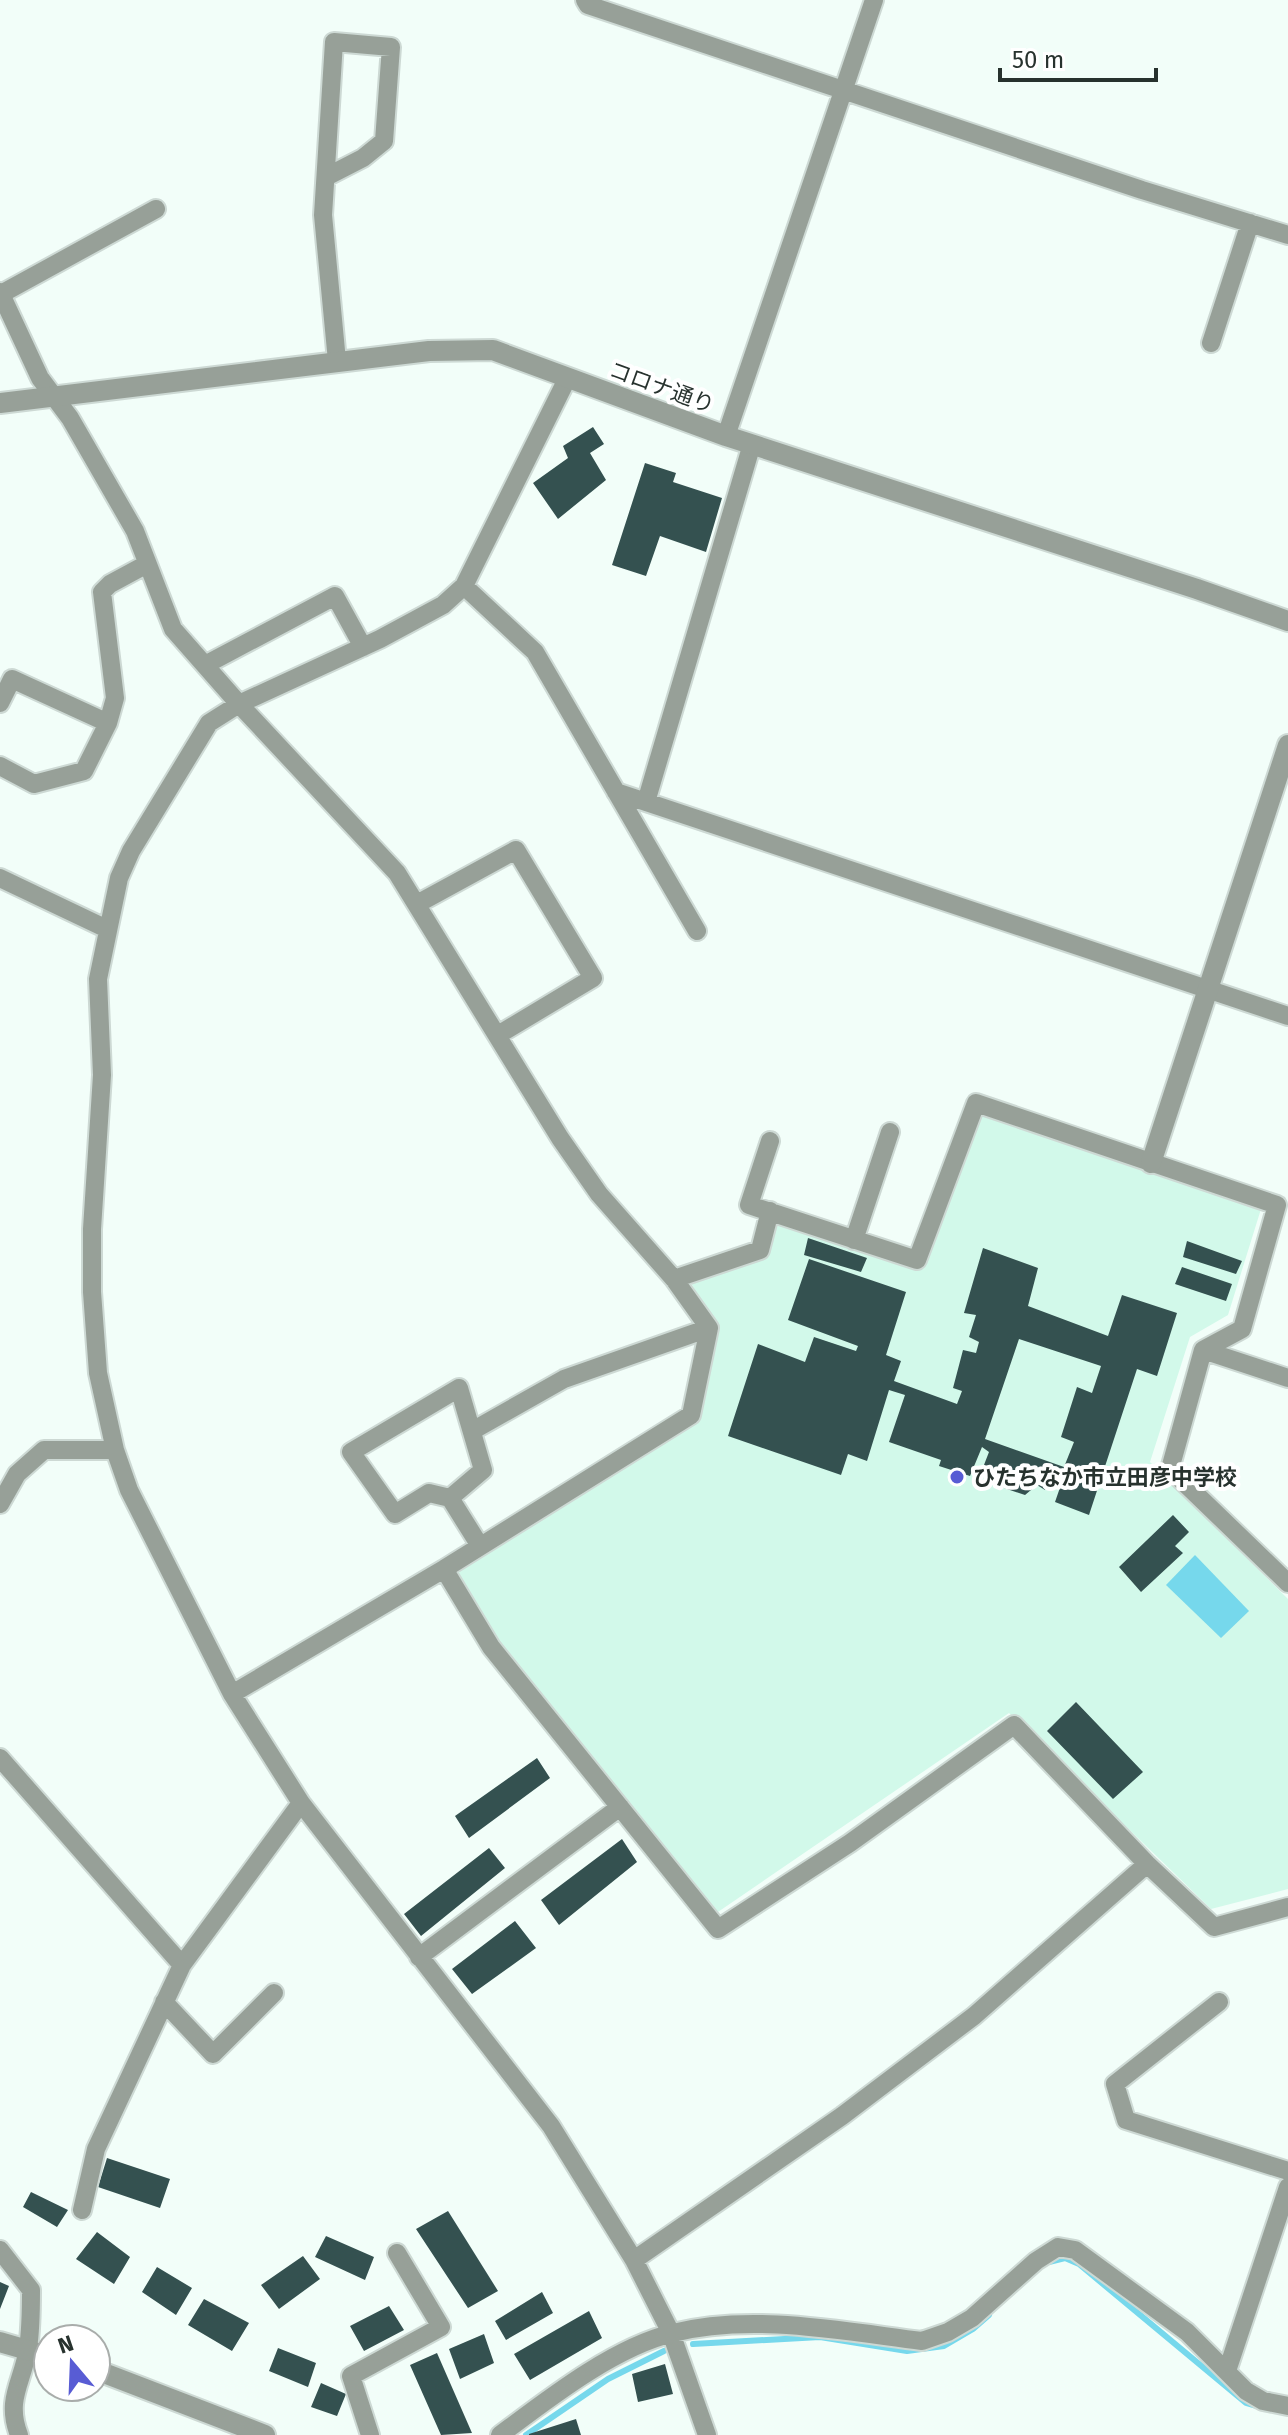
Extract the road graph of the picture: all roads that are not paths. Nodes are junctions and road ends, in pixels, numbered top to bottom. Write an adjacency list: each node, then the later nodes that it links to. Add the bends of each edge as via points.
1 (585, 0): 3 (street)
2 (874, 0): 3 (street)
3 (845, 89): 6 (street); 14 (street)
4 (326, 177): 4 (street, via 334,42 391,47 384,141); 10 (street, via 323,215)
5 (156, 209): 8 (street)
6 (1250, 223): 7 (street); 9 (street)
7 (1288, 235)
8 (0, 293): 12 (street, via 40,378)
9 (1211, 343)
10 (337, 361): 11 (street, コロナ通り, via 493,350); 12 (street, コロナ通り)
11 (567, 379): 14 (street, コロナ通り); 17 (street)
12 (56, 398): 13 (street, コロナ通り); 16 (street, via 135,531)
13 (0, 403)
14 (726, 436): 15 (street, コロナ通り)
15 (752, 444): 18 (street, コロナ通り); 27 (street)
16 (147, 564): 20 (street, via 173,629); 23 (street, via 102,592 115,698)
17 (464, 586): 19 (street, via 443,605); 26 (street, via 535,652)
18 (1288, 621)
19 (363, 647): 20 (street, via 335,596); 22 (street)
20 (205, 665): 22 (street)
21 (0, 703): 23 (street, via 12,679)
22 (239, 704): 29 (street, via 368,840); 30 (street, via 209,723 131,851)
23 (108, 723): 25 (street, via 84,771 34,784)
24 (1288, 745): 32 (street)
25 (0, 766)
26 (616, 792): 27 (street); 31 (street)
27 (646, 802): 32 (street)
28 (0, 878): 30 (street)
29 (417, 904): 34 (street); 34 (street, via 516,850 593,978)
30 (107, 929): 45 (street, via 98,979 102,1075 92,1292 98,1373)
31 (697, 931)
32 (1207, 989): 33 (street); 37 (street)
33 (1288, 1016)
34 (498, 1035): 40 (street, via 599,1194)
35 (890, 1132): 39 (street)
36 (770, 1141): 38 (street, via 749,1205)
37 (1151, 1163): 39 (street, via 976,1103 917,1260); 42 (street, via 1277,1205 1242,1329)
38 (770, 1211): 39 (street); 40 (street, via 760,1250)
39 (854, 1240)
40 (674, 1279): 41 (street)
41 (709, 1328): 44 (street, via 564,1379); 48 (street, via 691,1415)
42 (1203, 1350): 43 (street); 50 (street, via 1170,1469)
43 (1288, 1378)
44 (472, 1431): 46 (street, via 483,1470); 46 (street, via 459,1388 351,1452 395,1514 429,1493)
45 (115, 1450): 47 (street, via 44,1450 17,1474); 51 (street, via 129,1490)
46 (450, 1498): 48 (street)
47 (0, 1504)
48 (480, 1546): 49 (street)
49 (444, 1569): 51 (street); 54 (street, via 491,1647)
50 (1288, 1583)
51 (232, 1694): 53 (street)
52 (0, 1758): 58 (street)
53 (301, 1803): 57 (street); 58 (street)
54 (620, 1807): 55 (street, via 718,1929 850,1843 1014,1725); 57 (street)
55 (1147, 1864): 56 (street, via 1214,1927); 67 (street, via 974,2016 842,2116)
56 (1288, 1907)
57 (419, 1957): 67 (street, via 551,2126)
58 (182, 1965): 60 (street)
59 (274, 1993): 60 (street, via 213,2054)
60 (164, 2002): 64 (street, via 96,2149)
61 (1219, 2002): 62 (street, via 1115,2084 1126,2120)
62 (1288, 2171)
63 (1288, 2187): 72 (street)
64 (82, 2210)
65 (0, 2250): 70 (street, via 31,2290)
66 (397, 2253): 79 (street, via 441,2327 351,2376)
67 (634, 2260): 68 (street)
68 (671, 2333): 72 (street, via 750,2323 922,2341 972,2318 1058,2247 1075,2250 1187,2332); 80 (street, via 620,2354); 81 (street)
69 (0, 2342): 70 (street)
70 (27, 2351): 71 (street); 74 (street)
71 (32, 2352)
72 (1227, 2371): 75 (street, via 1263,2401)
73 (112, 2376): 78 (street)
74 (12, 2400): 76 (street); 77 (street)
75 (1288, 2406)
76 (0, 2418)
77 (19, 2435)
78 (265, 2435)
79 (370, 2435)
80 (500, 2435)
81 (707, 2435)

